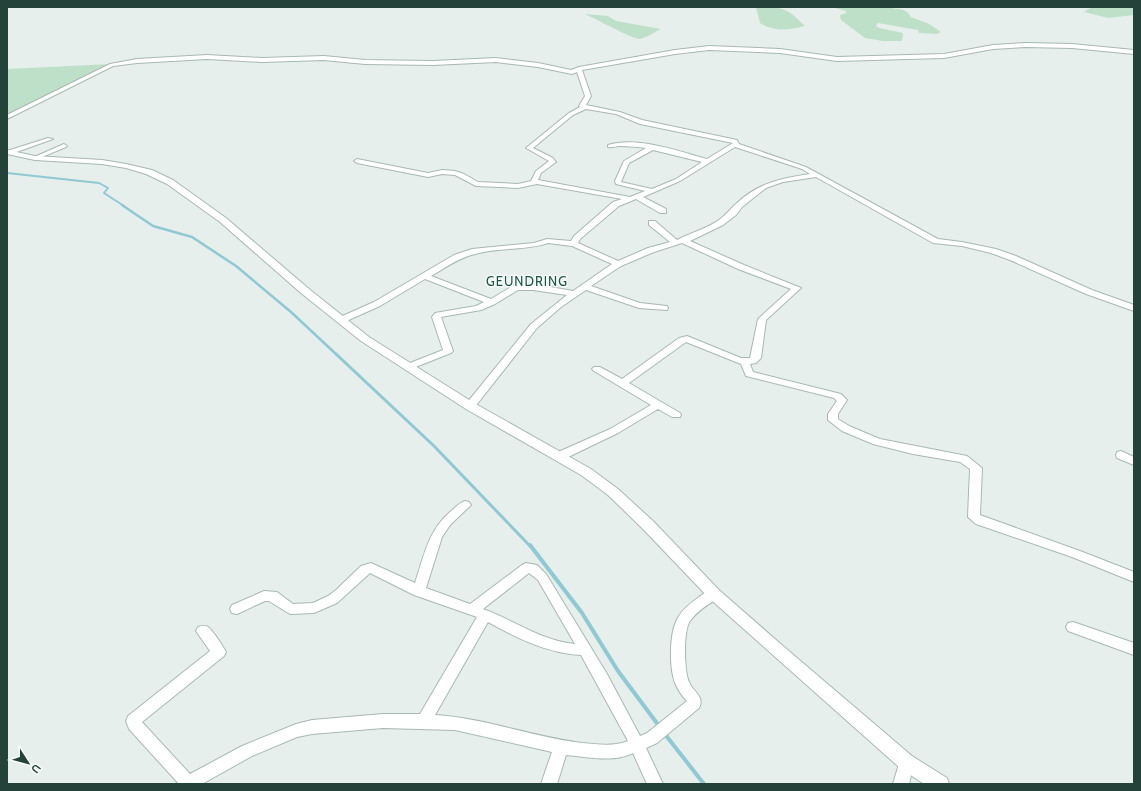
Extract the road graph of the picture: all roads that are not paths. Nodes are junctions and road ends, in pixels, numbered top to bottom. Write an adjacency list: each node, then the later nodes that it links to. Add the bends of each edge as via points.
1 (1134, 52): 2 (street, via 1026,45 993,47 944,56 837,59 780,51 709,48)
2 (580, 69): 3 (street, via 588,96 582,105); 4 (street, via 572,72 496,60 433,63 365,62 324,58 262,60 207,57 137,61 112,65)
3 (585, 107): 5 (street, via 618,113 645,123 735,141); 13 (street, via 571,114 529,148 553,162 538,172 534,181)
4 (7, 117)
5 (735, 145): 11 (street); 12 (street, via 793,163)
6 (610, 146): 7 (street, via 620,142)
7 (652, 148): 11 (street); 14 (street, via 626,162 618,183)
8 (8, 153): 9 (street); 9 (street, via 48,137 66,148)
9 (36, 158): 27 (street, via 102,162 161,177 223,220)
10 (357, 160): 13 (street, via 428,175 455,173 476,184 518,186)
11 (709, 162): 14 (street)
12 (818, 175): 18 (street, via 782,180 764,187 720,223); 26 (street, via 936,241 1000,253 1089,292)
13 (536, 182): 15 (street)
14 (653, 191): 15 (street)
15 (633, 198): 16 (street); 19 (street, via 609,209)
16 (663, 211)
17 (652, 223): 18 (street)
18 (679, 241): 20 (street); 28 (street, via 797,288 762,319 756,358)
19 (574, 244): 20 (street); 21 (street, via 547,241 535,245 475,251 457,257)
20 (618, 264): 22 (street)
21 (426, 277): 24 (street); 27 (street, via 378,304)
22 (586, 287): 23 (street); 25 (street, via 639,305)
23 (575, 294): 24 (street, via 533,286 516,287); 33 (street, via 558,305 530,330)
24 (492, 302): 29 (street, via 478,308 438,315 436,317 448,351)
25 (664, 308)
26 (1134, 308)
27 (341, 320): 29 (street)
28 (745, 362): 31 (street, via 687,339 682,340); 39 (street, via 749,374 757,377 837,396 842,400 833,414 833,420 840,427 890,446 963,459 972,464 976,468 974,517 980,521)
29 (408, 366): 33 (street)
30 (597, 369): 31 (street)
31 (623, 383): 32 (street)
32 (659, 404): 34 (street); 36 (street, via 614,431)
33 (470, 406): 36 (street)
34 (676, 415)
35 (1121, 455): 37 (street)
36 (560, 456): 41 (street, via 613,492)
37 (1134, 461)
38 (464, 505): 40 (street, via 436,536)
39 (1134, 577)
40 (419, 592): 42 (street, via 371,568 365,569 337,598 324,604 290,609 268,595); 43 (street)
41 (714, 594): 50 (street, via 685,617 679,630 681,679 694,700 692,705 652,738); 52 (street)
42 (237, 609)
43 (472, 610): 44 (street); 48 (street, via 526,568 533,568 542,577)
44 (482, 619): 48 (street); 49 (street)
45 (1073, 627): 47 (street)
46 (203, 631): 53 (street, via 219,652 133,721)
47 (1134, 649)
48 (587, 655): 50 (street)
49 (424, 721): 51 (street, via 454,723); 53 (street, via 304,729 247,751)
50 (638, 744): 51 (street, via 622,751 602,752); 55 (street)
51 (561, 747): 54 (street)
52 (906, 762): 56 (street); 57 (street)
53 (187, 784)
54 (549, 784)
55 (655, 784)
56 (901, 784)
57 (940, 784)

